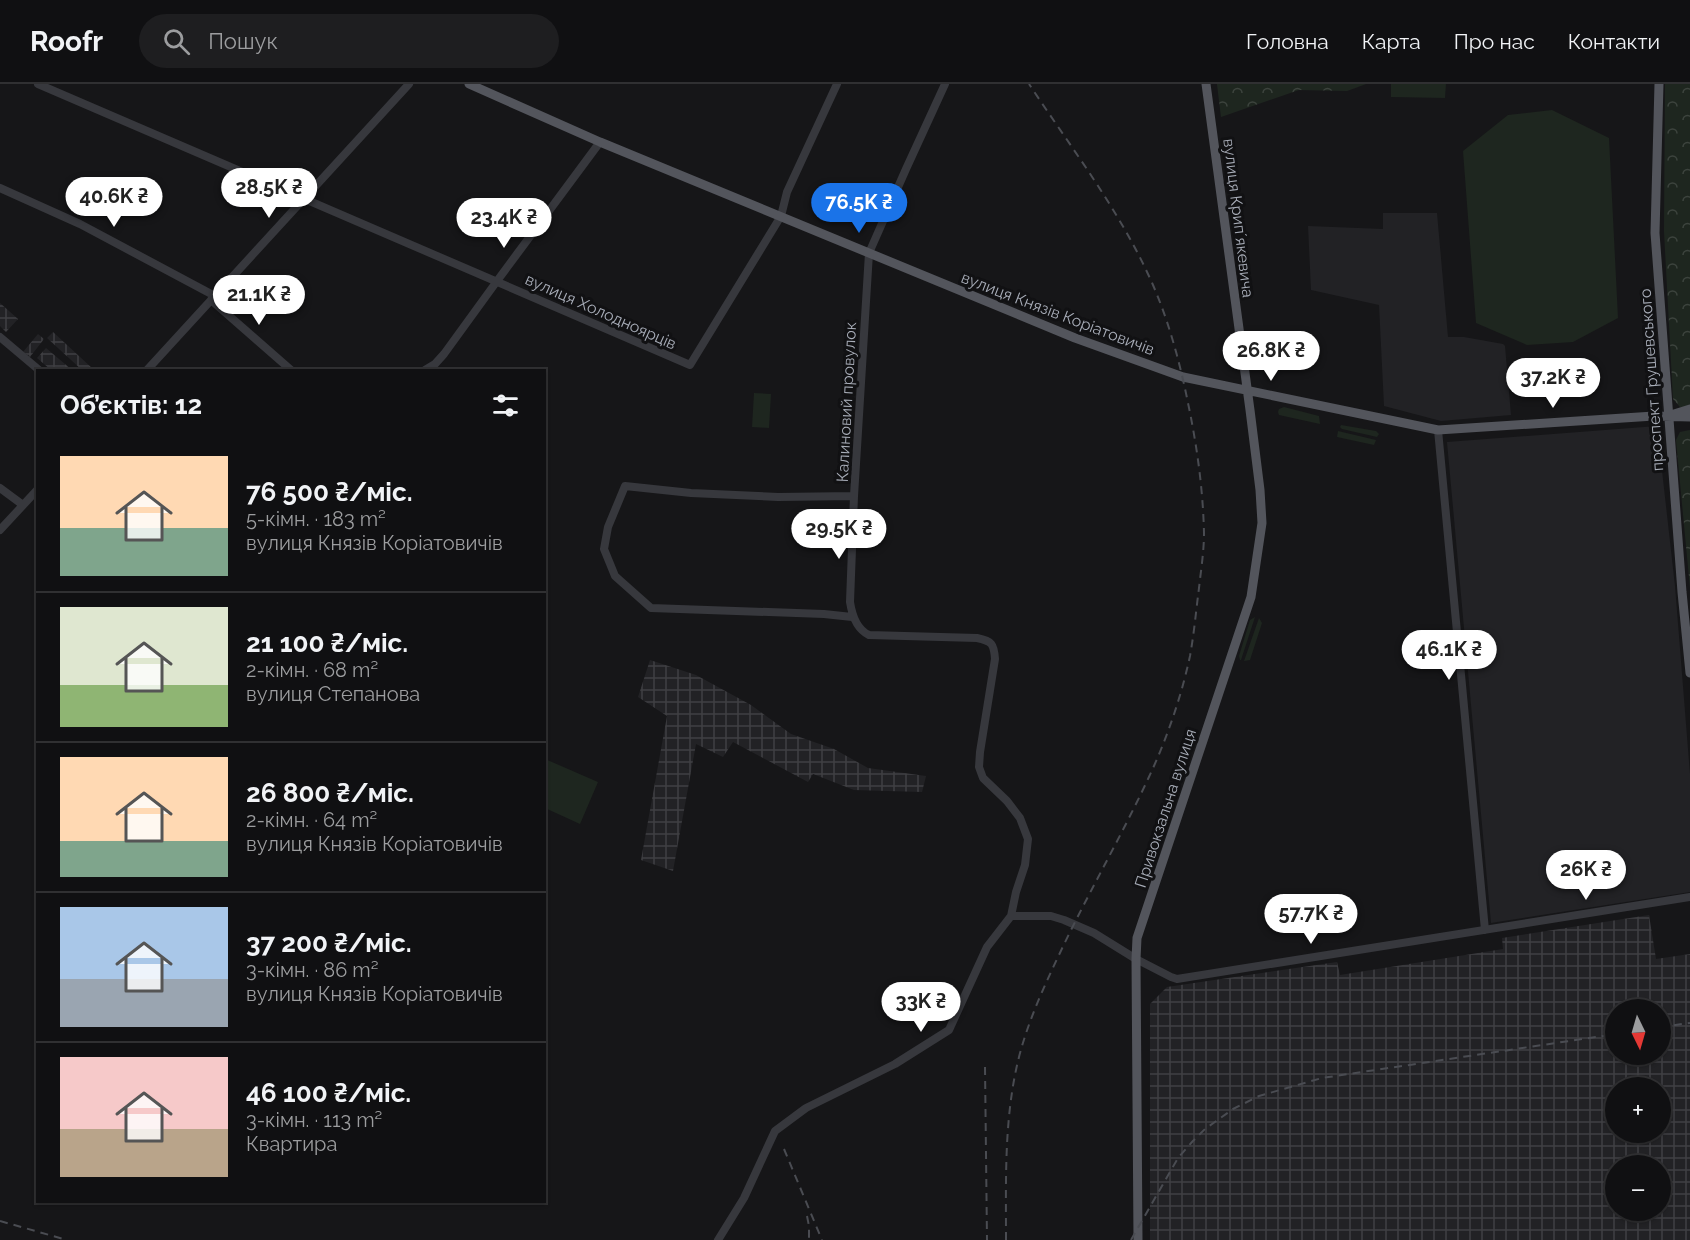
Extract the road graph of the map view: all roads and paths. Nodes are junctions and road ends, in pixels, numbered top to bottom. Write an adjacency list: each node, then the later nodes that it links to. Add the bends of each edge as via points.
1 (38, 84): 10 (street, вулиця Холодноярців)
2 (409, 84): 10 (street)
3 (469, 84): 8 (main road, вулиця Князів Коріатовичів)
4 (837, 84): 11 (street, via 787,192)
5 (945, 84): 12 (street, Калиновий провулок)
6 (1206, 84): 20 (main road, вулиця Крипʼякевича)
7 (1659, 84): 22 (main road, проспект Грушевського, via 1655,233)
8 (600, 142): 11 (main road, вулиця Князів Коріатовичів); 13 (street)
9 (0, 188): 14 (street, via 80,224)
10 (305, 198): 13 (street, вулиця Холодноярців); 14 (street)
11 (781, 216): 12 (main road, вулиця Князів Коріатовичів); 13 (street, вулиця Холодноярців, via 690,365)
12 (869, 253): 20 (main road, вулиця Князів Коріатовичів, via 1075,338 1183,377); 27 (street, Калиновий провулок)
13 (497, 280): 19 (street, via 444,354)
14 (213, 298): 17 (street); 18 (street)
15 (0, 337): 16 (street)
16 (38, 369)
17 (148, 369)
18 (290, 369)
19 (427, 369)
20 (1247, 391): 24 (main road, вулиця Князів Коріатовичів); 35 (main road, Привокзальна вулиця, via 1262,523 1251,597 1137,938)
21 (1690, 409): 22 (main road, вулиця Князів Коріатовичів)
22 (1669, 416): 23 (main road, вулиця Князів Коріатовичів); 24 (main road, вулиця Князів Коріатовичів); 31 (main road, проспект Грушевського)
23 (1690, 417)
24 (1438, 430): 34 (street)
25 (0, 488): 28 (street)
26 (36, 491): 28 (street)
27 (854, 496): 30 (street, Калиновий провулок); 30 (street, via 768,497 625,486 608,527 604,549 615,576 651,608)
28 (23, 505): 29 (street)
29 (0, 530)
30 (852, 616): 33 (street, via 869,635 977,638 988,640 994,647 979,767 983,778 1020,818 1028,839)
31 (1690, 673)
32 (1690, 897): 34 (street)
33 (1011, 916): 35 (street, via 1052,916 1064,920); 36 (street, via 987,947 949,1030 895,1064 806,1108 775,1131 744,1198)
34 (1485, 930): 35 (street, via 1177,979)
35 (1136, 959): 37 (main road, Привокзальна вулиця)
36 (718, 1240)
37 (1138, 1240)

